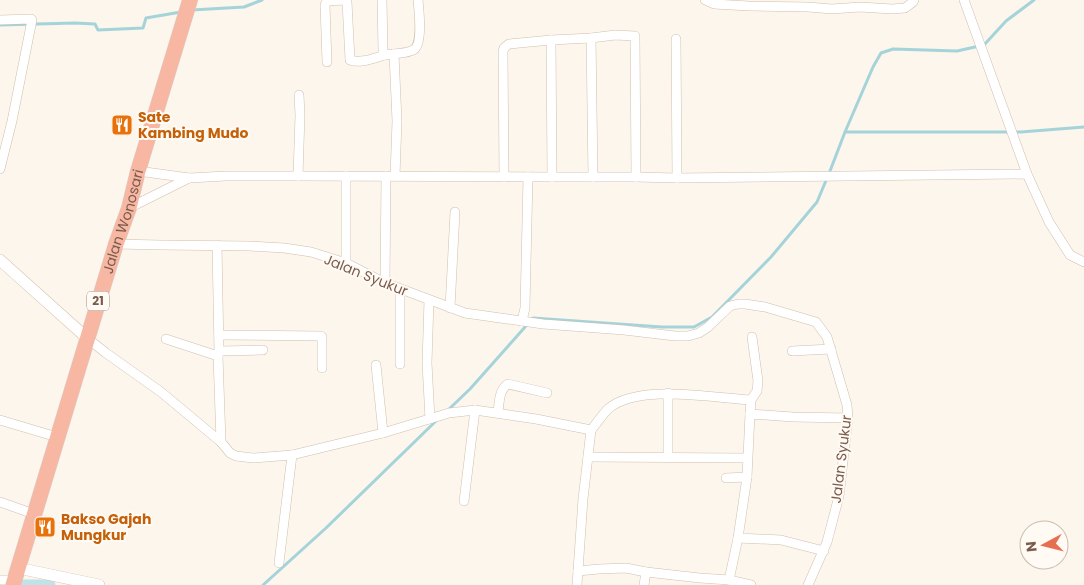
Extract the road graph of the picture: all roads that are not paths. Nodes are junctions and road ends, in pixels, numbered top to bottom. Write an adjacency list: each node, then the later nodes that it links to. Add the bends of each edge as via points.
1 (382, 0): 13 (street, via 382,46)
2 (418, 0): 13 (street, via 418,47)
3 (706, 0): 7 (street, via 714,4)
4 (914, 0): 8 (street, via 905,8)
5 (964, 0): 18 (street)
6 (190, 1): 17 (highway, Jalan Wonosari / 21)
7 (728, 2): 8 (street, via 750,6)
8 (832, 4)
9 (0, 20): 16 (street, via 31,19)
10 (591, 38): 12 (street); 25 (street); 26 (street, via 635,36)
11 (676, 39): 28 (street)
12 (551, 40): 22 (street, via 509,44 504,48); 24 (street)
13 (389, 54): 14 (street, via 350,60 347,2 327,1); 21 (street, via 397,121)
14 (327, 62)
15 (299, 95): 19 (street)
16 (0, 169)
17 (138, 171): 27 (street); 29 (highway, Jalan Wonosari / 21)
18 (1027, 174): 28 (street); 34 (street, via 1049,222 1070,255)
19 (298, 176): 20 (street); 27 (street)
20 (346, 176): 21 (street); 35 (street)
21 (390, 176): 22 (street); 36 (street)
22 (504, 177): 23 (street)
23 (528, 177): 24 (street); 40 (street)
24 (552, 177): 25 (street)
25 (593, 177): 26 (street)
26 (636, 177): 28 (street)
27 (189, 178): 29 (street)
28 (677, 178)
29 (129, 208): 31 (highway, Jalan Wonosari / 21)
30 (455, 212): 39 (street)
31 (116, 244): 32 (street, Jalan Syukur); 43 (highway, Jalan Wonosari / 21)
32 (217, 245): 35 (street, Jalan Syukur, via 284,248); 41 (street)
33 (0, 260): 43 (street)
34 (1084, 262)
35 (346, 263): 36 (street, Jalan Syukur)
36 (384, 284): 37 (street, Jalan Syukur)
37 (400, 290): 38 (street, Jalan Syukur); 49 (street)
38 (429, 300): 39 (street, Jalan Syukur); 58 (street, via 427,363)
39 (450, 308): 40 (street, Jalan Syukur)
40 (523, 321): 45 (street, Jalan Syukur, via 688,336 708,327 730,306 744,304 816,322)
41 (219, 335): 48 (street); 51 (street, via 321,336)
42 (752, 337): 54 (street, via 758,381 757,391)
43 (87, 338): 63 (highway, Jalan Wonosari / 21); 64 (street, via 161,392)
44 (166, 339): 48 (street)
45 (831, 349): 47 (street); 59 (street, Jalan Syukur)
46 (263, 350): 48 (street)
47 (792, 351)
48 (218, 354): 64 (street)
49 (400, 364)
50 (376, 365): 62 (street)
51 (322, 368)
52 (548, 394): 56 (street, via 505,385)
53 (668, 394): 54 (street); 61 (street, via 620,402 608,409); 67 (street)
54 (751, 400): 57 (street)
55 (475, 410): 56 (street); 58 (street); 71 (street)
56 (498, 413): 61 (street)
57 (750, 414): 59 (street); 68 (street)
58 (433, 418): 62 (street)
59 (848, 418): 75 (street, Jalan Syukur, via 839,496)
60 (0, 420): 63 (street)
61 (591, 430): 66 (street)
62 (383, 433): 65 (street)
63 (57, 437): 73 (highway, Jalan Wonosari / 21)
64 (221, 442): 65 (street, via 236,456)
65 (292, 455): 76 (street)
66 (588, 457): 67 (street); 77 (street)
67 (668, 458): 68 (street)
68 (747, 458): 69 (street)
69 (746, 477): 70 (street); 74 (street)
70 (726, 478)
71 (464, 501)
72 (0, 502): 73 (street)
73 (34, 514): 79 (highway, Jalan Wonosari / 21)
74 (738, 538): 75 (street, via 781,540); 80 (street)
75 (824, 551): 85 (street, Jalan Syukur)
76 (278, 563)
77 (578, 571): 78 (street, via 626,568); 82 (street)
78 (646, 572): 80 (street); 83 (street)
79 (11, 578): 81 (street)
80 (729, 580): 84 (street)
81 (98, 585)
82 (577, 585)
83 (644, 585)
84 (751, 585)
85 (808, 585)

